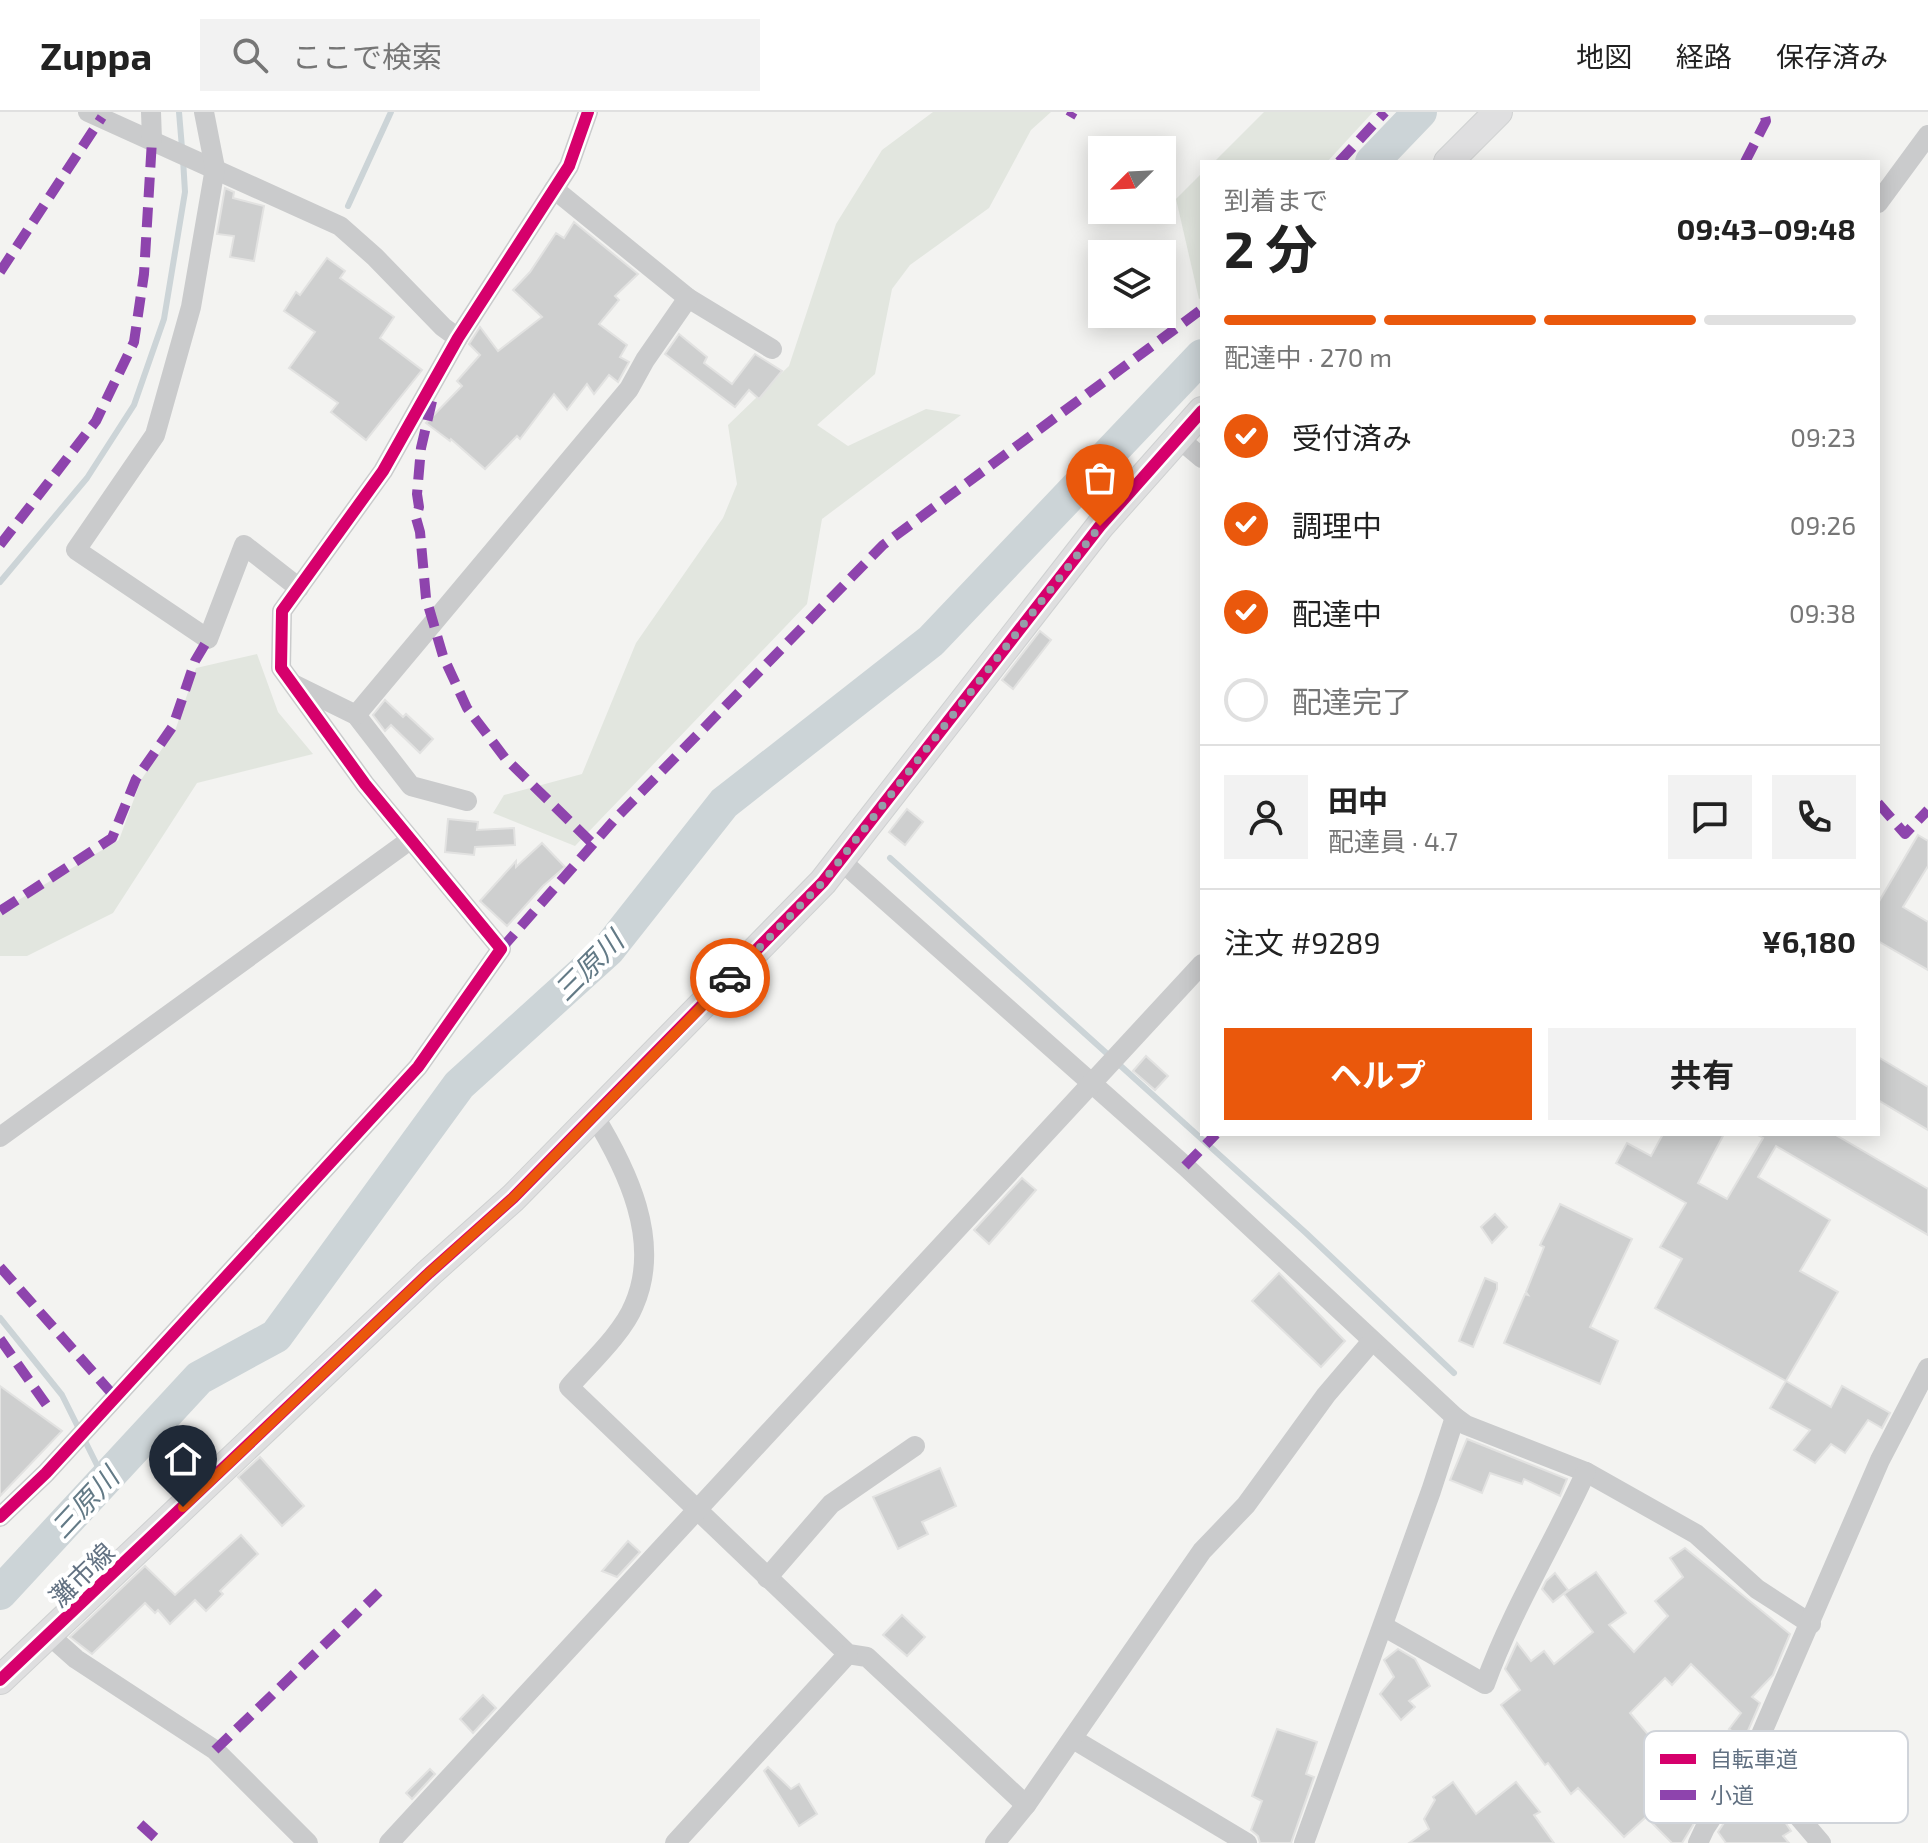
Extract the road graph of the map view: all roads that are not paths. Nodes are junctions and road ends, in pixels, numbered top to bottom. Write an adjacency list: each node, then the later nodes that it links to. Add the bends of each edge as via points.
1 (88, 112): 7 (street)
2 (151, 112): 7 (street)
3 (204, 112): 9 (street)
4 (588, 112): 10 (street, via 569,166)
5 (1498, 112): 8 (main road)
6 (1928, 135): 11 (street)
7 (155, 142): 9 (street)
8 (1450, 160)
9 (210, 166): 13 (street, via 340,226); 18 (street, via 191,307 155,435 76,550 208,639 244,545)
10 (554, 189): 12 (street); 13 (street)
11 (1880, 200)
12 (688, 298): 14 (street); 20 (street, via 629,389)
13 (458, 338): 18 (street, via 383,471)
14 (772, 349)
15 (1200, 413): 16 (main road, 灘市線)
16 (1177, 437): 17 (street); 23 (main road, 灘市線, via 1100,526)
17 (1200, 456)
18 (299, 588): 19 (street, via 282,611 281,668)
19 (292, 684): 20 (street); 22 (street)
20 (356, 715): 21 (street, via 411,786)
21 (467, 801)
22 (410, 840): 27 (street); 34 (street, via 501,949 418,1067)
23 (840, 860): 25 (street); 26 (main road, 灘市線)
24 (1200, 966): 25 (street)
25 (1093, 1084): 28 (street); 33 (street)
26 (593, 1114): 33 (street, via 635,1196 646,1259 634,1305 569,1387); 38 (main road, 灘市線, via 513,1198)
27 (0, 1137)
28 (1372, 1341): 30 (street); 42 (street, via 1246,1505 1202,1551)
29 (1927, 1374): 36 (street, via 1880,1460)
30 (1455, 1417): 32 (street); 37 (street)
31 (915, 1446): 35 (street, via 831,1504)
32 (1586, 1472): 36 (street, via 1696,1534 1757,1589); 37 (street, via 1503,1635 1485,1684)
33 (699, 1509): 35 (street); 47 (street)
34 (0, 1517)
35 (767, 1578): 39 (street)
36 (1811, 1624): 41 (street)
37 (1383, 1626): 51 (street)
38 (49, 1635): 40 (main road, 灘市線); 46 (street, via 76,1659 215,1750)
39 (848, 1654): 43 (street, via 867,1657); 48 (street)
40 (0, 1680)
41 (1763, 1731)
42 (1073, 1739): 43 (street); 50 (street)
43 (1026, 1805): 49 (street)
44 (1708, 1823): 52 (street)
45 (1804, 1823): 53 (street)
46 (308, 1843)
47 (389, 1843)
48 (675, 1843)
49 (995, 1843)
50 (1247, 1843)
51 (1304, 1843)
52 (1698, 1843)
53 (1821, 1843)

